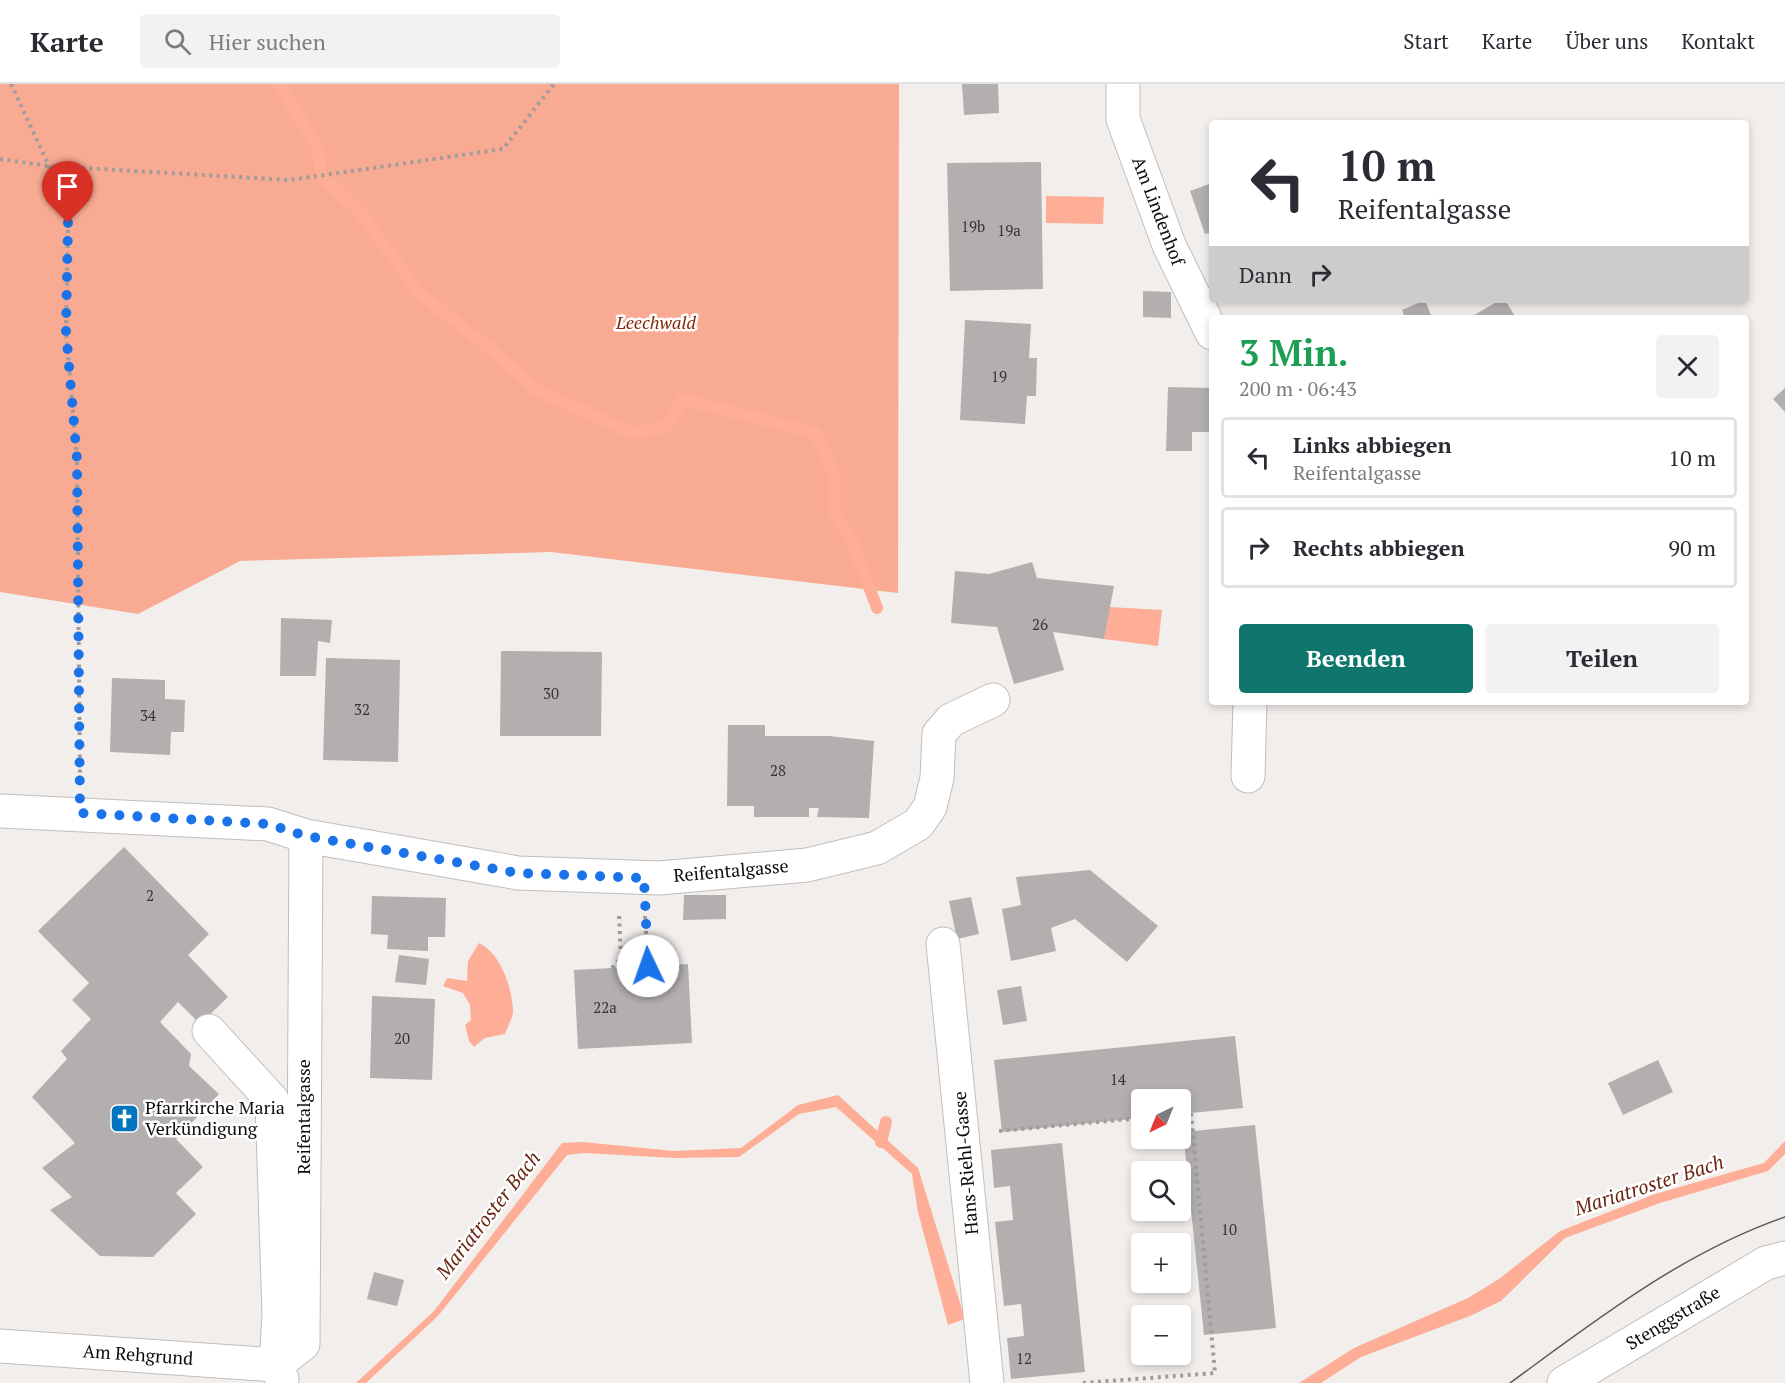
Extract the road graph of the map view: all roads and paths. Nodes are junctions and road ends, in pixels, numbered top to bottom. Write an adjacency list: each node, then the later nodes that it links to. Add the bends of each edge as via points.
1 (11, 84): 5 (path)
2 (554, 84): 5 (path, via 503,149 290,180)
3 (1123, 84): 6 (street, Am Lindenhof, via 1123,119 1169,245)
4 (0, 159): 5 (path)
5 (49, 166): 11 (path, via 68,223 66,331 77,459)
6 (1209, 327)
7 (993, 700): 13 (street, Reifentalgasse, via 951,720 939,734 937,778 930,807 918,824 877,848 807,865)
8 (1250, 705): 9 (street)
9 (1248, 776)
10 (0, 811): 11 (street, Reifentalgasse)
11 (80, 813): 12 (street, Reifentalgasse, via 268,824)
12 (306, 836): 13 (street, Reifentalgasse, via 518,873); 23 (street, Reifentalgasse, via 303,1344)
13 (631, 877): 15 (path); 16 (path, via 621,958)
14 (943, 944): 24 (street, Hans-Riehl-Gasse)
15 (648, 966)
16 (612, 968)
17 (209, 1031): 23 (street, via 272,1100)
18 (1191, 1113): 25 (path, via 1215,1373)
19 (1131, 1119): 20 (path)
20 (992, 1132)
21 (1785, 1258): 26 (street, Stenggstraße, via 1766,1263)
22 (0, 1346): 23 (street, Am Rehgrund)
23 (280, 1374)
24 (987, 1383)
25 (1083, 1383)
26 (1564, 1383)

